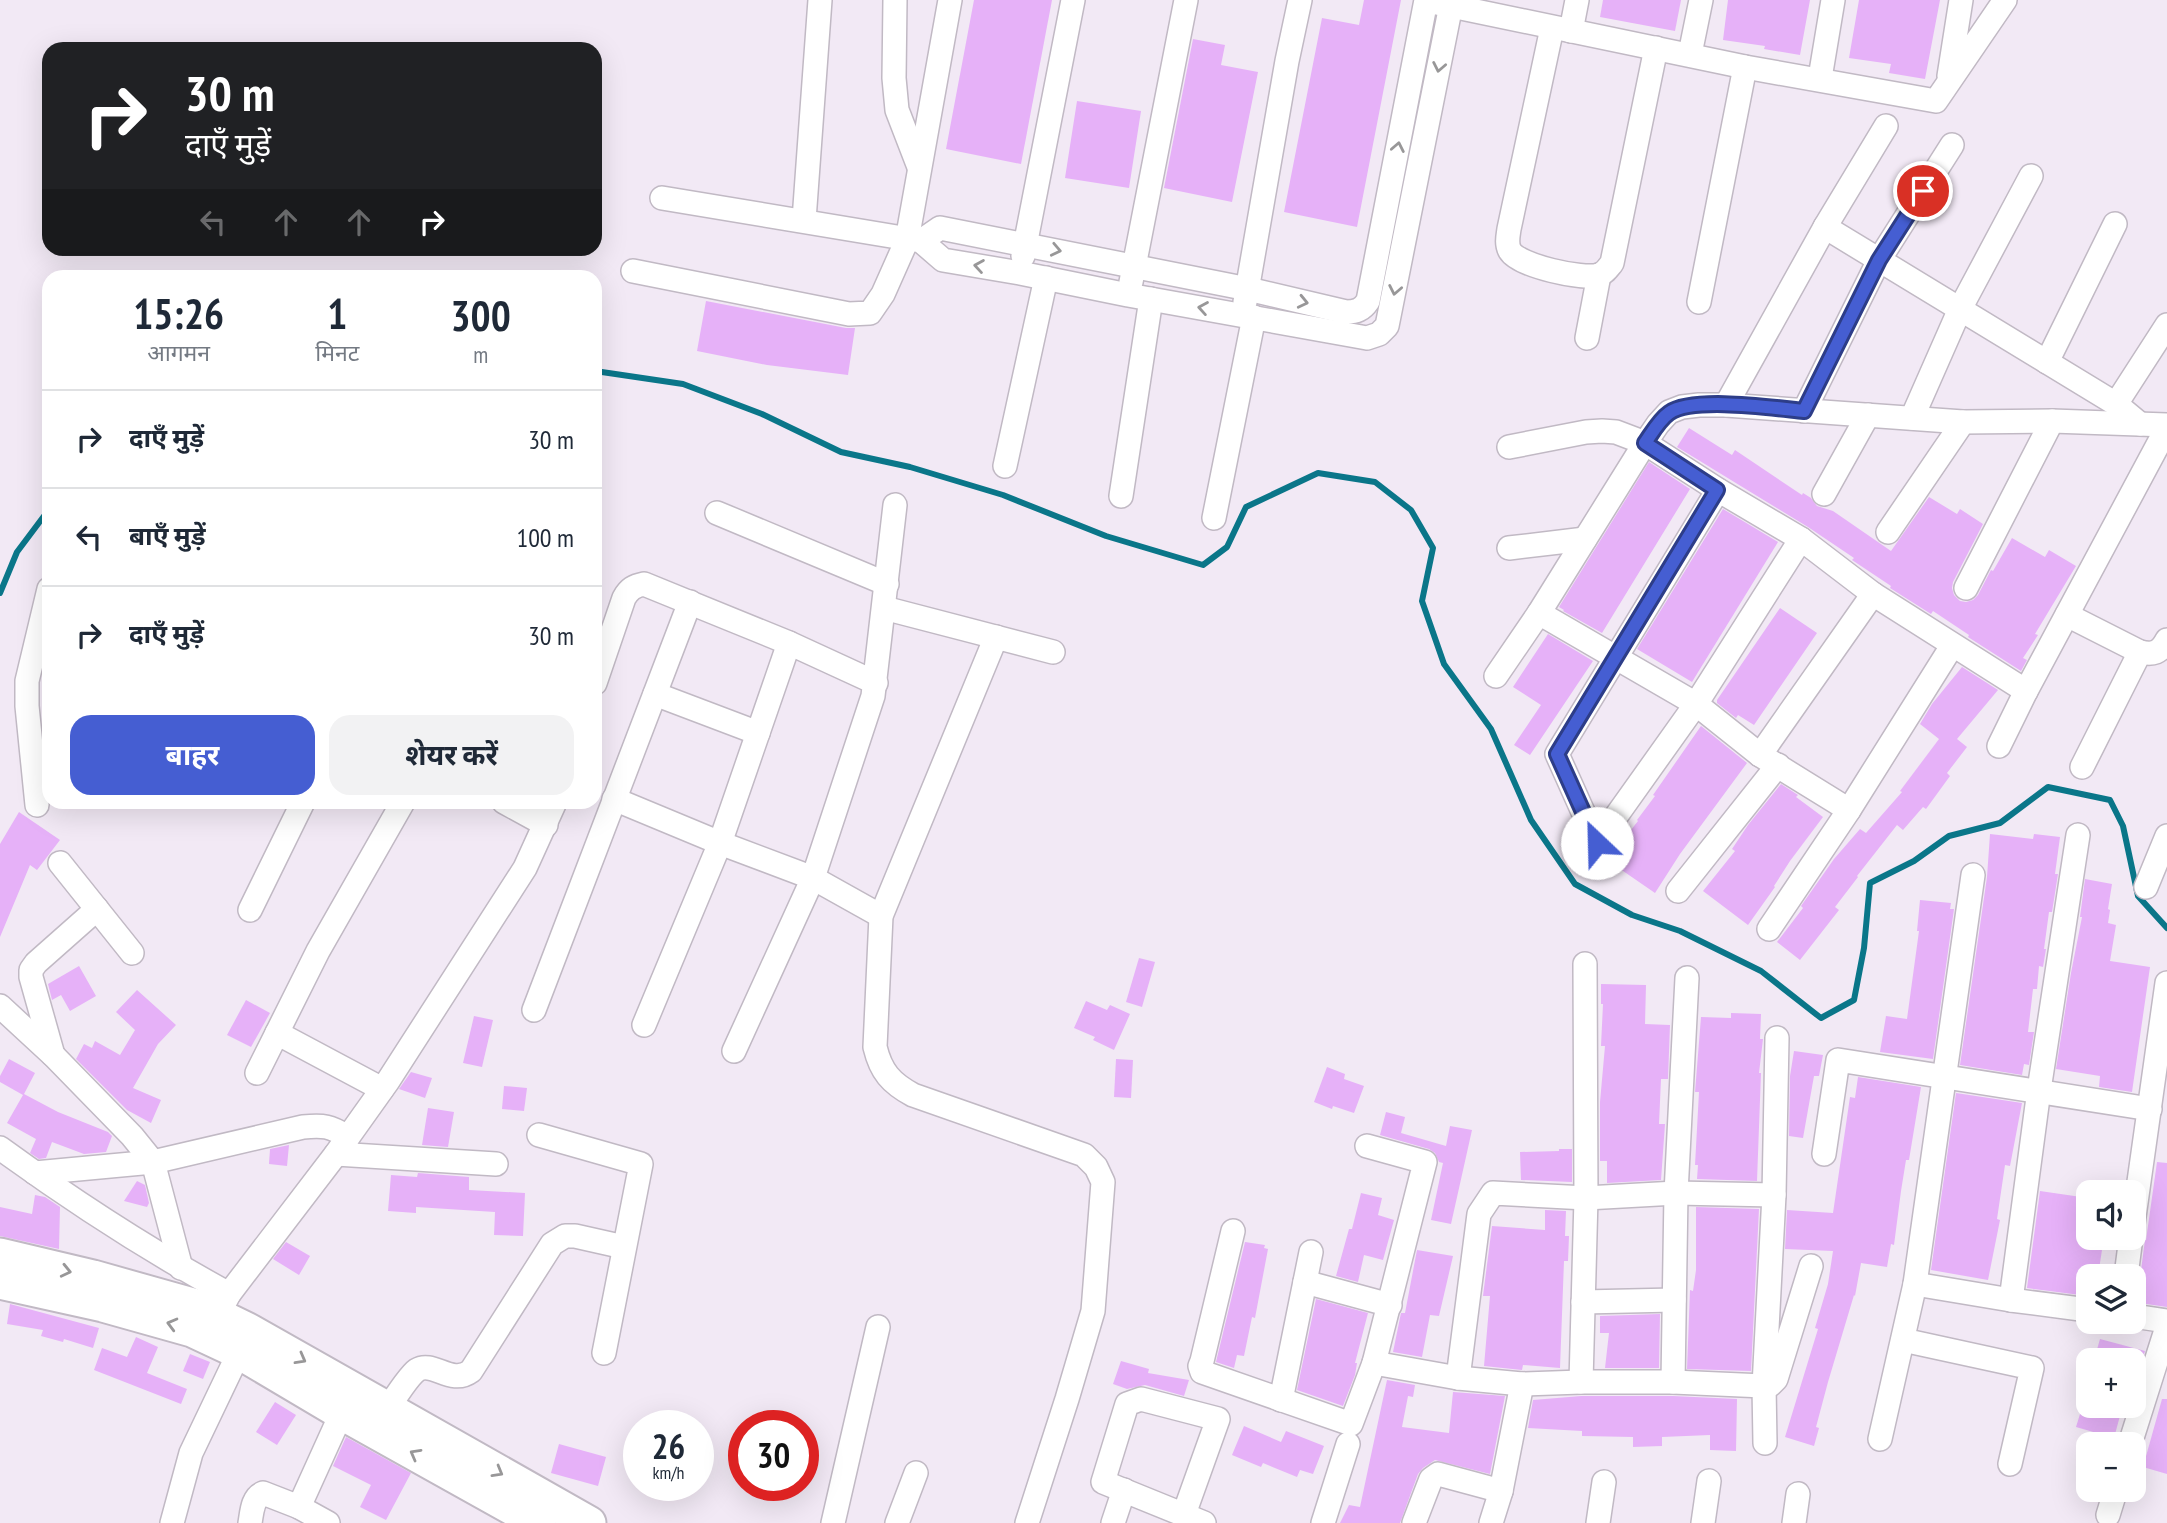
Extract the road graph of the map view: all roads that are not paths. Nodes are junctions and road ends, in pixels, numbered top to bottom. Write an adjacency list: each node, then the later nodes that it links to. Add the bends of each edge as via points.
1 (820, 0): 25 (street)
2 (895, 0): 22 (street, via 897,110)
3 (950, 0): 22 (street)
4 (1073, 0): 29 (street)
5 (1186, 0): 31 (street)
6 (1300, 0): 36 (street)
7 (1426, 0): 13 (street); 39 (street, one-way to 7)
8 (1577, 0): 14 (street)
9 (1701, 0): 16 (street)
10 (1833, 0): 18 (street)
11 (1961, 0): 19 (street)
12 (2004, 2): 19 (street)
13 (1452, 3): 14 (street); 43 (street, one-way to 43, via 1387,326)
14 (1561, 30): 15 (street); 34 (street, via 1508,247 1511,254 1536,265)
15 (1656, 48): 16 (street); 34 (street, via 1612,263)
16 (1690, 54): 17 (street)
17 (1745, 67): 18 (street); 38 (street)
18 (1820, 78): 19 (street, via 1936,101)
19 (1948, 83)
20 (1886, 127): 27 (street)
21 (1952, 145): 30 (street)
22 (919, 167): 28 (street)
23 (2031, 176): 40 (street)
24 (662, 198): 25 (street)
25 (804, 220): 28 (street)
26 (2115, 224): 45 (street)
27 (1825, 227): 30 (street); 47 (street)
28 (914, 240): 29 (street, via 940,228); 32 (street, via 877,305 862,314); 33 (street, one-way to 28, via 943,260)
29 (1025, 243): 31 (street, one-way to 31); 33 (street)
30 (1879, 260): 40 (street); 48 (street)
31 (1134, 267): 36 (street); 37 (street)
32 (633, 271)
33 (1020, 273): 35 (street)
34 (1599, 275): 44 (street)
35 (1046, 278): 37 (street); 57 (street)
36 (1248, 289): 39 (street, one-way to 39, via 1346,312); 41 (street)
37 (1139, 297): 41 (street, one-way to 37); 60 (street)
38 (1699, 302)
39 (1363, 308): 43 (street)
40 (1960, 309): 45 (street); 50 (street)
41 (1248, 316): 43 (street, via 1356,337); 63 (street)
42 (2167, 325): 46 (street)
43 (1379, 334)
44 (1587, 338)
45 (2047, 362): 46 (street)
46 (2116, 404): 53 (street)
47 (1726, 405): 48 (street); 55 (street, via 1669,412)
48 (1804, 411): 49 (street)
49 (1868, 415): 50 (street); 59 (street)
50 (1912, 418): 52 (street)
51 (2052, 421): 52 (street); 53 (street); 69 (street)
52 (1963, 422): 64 (street)
53 (2140, 424): 54 (street)
54 (2167, 426): 74 (street)
55 (1645, 443): 56 (street, via 1602,431); 58 (street); 65 (street)
56 (1510, 447)
57 (1005, 466)
58 (1717, 490): 66 (street); 82 (street)
59 (1824, 494)
60 (1122, 496)
61 (895, 505): 68 (street)
62 (717, 513): 68 (street)
63 (1214, 518)
64 (1888, 532)
65 (1585, 539): 67 (street); 73 (street)
66 (1801, 539): 70 (street); 88 (street)
67 (1509, 548)
68 (887, 584): 72 (street)
69 (1966, 588)
70 (1873, 594): 79 (street); 91 (street)
71 (690, 602): 78 (street); 83 (street, via 644,584 635,586 627,592); 87 (street)
72 (884, 608): 76 (street); 85 (street)
73 (1539, 613): 82 (street); 84 (street)
74 (2067, 615): 81 (street); 86 (street)
75 (42, 618): 94 (street, via 27,681)
76 (996, 637): 80 (street); 111 (street)
77 (2167, 640): 81 (street, via 2160,651)
78 (789, 643): 85 (street); 89 (street)
79 (1952, 646): 86 (street); 99 (street)
80 (1053, 652)
81 (2140, 652): 92 (street)
82 (1616, 657): 88 (street); 88 (street, via 1557,754 1597,843)
83 (602, 663)
84 (1496, 676)
85 (876, 683): 106 (street)
86 (2026, 691): 90 (street)
87 (654, 694): 89 (street); 93 (street)
88 (1696, 704): 91 (street)
89 (758, 733): 103 (street)
90 (2000, 746)
91 (1769, 760): 99 (street); 108 (street)
92 (2082, 768)
93 (614, 799): 103 (street); 118 (street)
94 (37, 805)
95 (300, 809): 110 (street)
96 (399, 809): 120 (street)
97 (517, 809): 100 (street)
98 (552, 809): 100 (street)
99 (1849, 810): 112 (street)
100 (546, 825): 126 (street, via 525,868)
101 (2078, 835): 127 (street)
102 (2167, 836): 107 (street)
103 (720, 843): 106 (street); 119 (street)
104 (60, 863): 109 (street)
105 (1973, 874): 125 (street)
106 (813, 878): 111 (street); 122 (street)
107 (2146, 887)
108 (1678, 891)
109 (97, 909): 113 (street); 123 (street, via 31,970)
110 (250, 909)
111 (881, 916): 193 (street, via 876,1047 879,1064 888,1076 913,1095 1084,1155 1102,1182 1093,1311)
112 (1769, 929)
113 (132, 953)
114 (1585, 964): 140 (street)
115 (1687, 978): 138 (street)
116 (2167, 983): 128 (street)
117 (0, 1006): 123 (street)
118 (534, 1010)
119 (644, 1025)
120 (277, 1033): 124 (street); 126 (street)
121 (1777, 1038): 139 (street)
122 (734, 1051)
123 (53, 1055): 134 (street)
124 (257, 1073)
125 (1945, 1077): 127 (street); 133 (street, via 1838,1060); 149 (street)
126 (382, 1090): 130 (street)
127 (2039, 1090): 128 (street); 151 (street)
128 (2150, 1109): 137 (street)
129 (539, 1135): 142 (street, via 641,1164)
130 (342, 1145): 134 (street, via 331,1127 303,1126); 135 (street); 155 (street)
131 (1367, 1146): 153 (street, via 1425,1163)
132 (0, 1148): 136 (street)
133 (1824, 1154)
134 (153, 1162): 136 (street); 146 (street)
135 (496, 1164)
136 (35, 1173): 146 (street)
137 (2140, 1180)
138 (1676, 1193): 139 (street); 140 (street); 150 (street)
139 (1774, 1195): 167 (street)
140 (1586, 1198): 152 (street); 163 (street, via 1493,1193 1479,1214)
141 (1233, 1231): 168 (street, via 1200,1366 1207,1375)
142 (624, 1247): 161 (street); 170 (street, via 575,1236 559,1239 471,1371 457,1377 420,1369)
143 (1311, 1252): 148 (street)
144 (0, 1255): 155 (street, one-way to 155)
145 (1811, 1266): 167 (street, via 1776,1379)
146 (181, 1268): 155 (street)
147 (0, 1282): 155 (street, one-way to 147, via 192,1330)
148 (1305, 1282): 153 (street); 168 (street)
149 (1915, 1284): 151 (street); 159 (street)
150 (1674, 1300): 152 (street); 165 (street)
151 (2011, 1300): 154 (street)
152 (1583, 1302): 164 (street)
153 (1390, 1305): 162 (street)
154 (2076, 1308)
155 (218, 1315): 160 (street)
156 (2146, 1319): 157 (street)
157 (2167, 1324): 171 (street)
158 (878, 1327): 191 (street)
159 (1903, 1340): 172 (street); 175 (street, via 2032,1367)
160 (244, 1342): 169 (street); 186 (street, via 191,1453)
161 (604, 1353)
162 (1374, 1363): 163 (street); 168 (street, via 1352,1424)
163 (1458, 1378): 166 (street)
164 (1581, 1382): 165 (street); 166 (street)
165 (1673, 1382): 167 (street)
166 (1522, 1384): 180 (street)
167 (1764, 1386): 173 (street)
168 (1281, 1400)
169 (347, 1401): 170 (street); 183 (street)
170 (381, 1420): 189 (street, one-way to 170); 190 (street, one-way to 190)
171 (2134, 1432)
172 (1880, 1439)
173 (1765, 1443)
174 (1348, 1444): 195 (street)
175 (2010, 1464)
176 (916, 1473): 192 (street)
177 (1709, 1481): 199 (street)
178 (1604, 1482): 198 (street)
179 (1124, 1490): 185 (street); 185 (street, via 1102,1482 1127,1404 1141,1399 1218,1419); 194 (street)
180 (1501, 1491): 196 (street, via 1438,1475 1431,1479); 197 (street)
181 (1798, 1494): 200 (street)
182 (2112, 1502): 184 (street)
183 (299, 1507): 187 (street, via 262,1493 254,1502); 188 (street)
184 (2108, 1515)
185 (1194, 1518)
186 (172, 1523)
187 (250, 1523)
188 (328, 1523)
189 (539, 1523)
190 (589, 1523)
191 (833, 1523)
192 (897, 1523)
193 (1027, 1523)
194 (1113, 1523)
195 (1323, 1523)
196 (1414, 1523)
197 (1491, 1523)
198 (1598, 1523)
199 (1703, 1523)
200 (1794, 1523)

